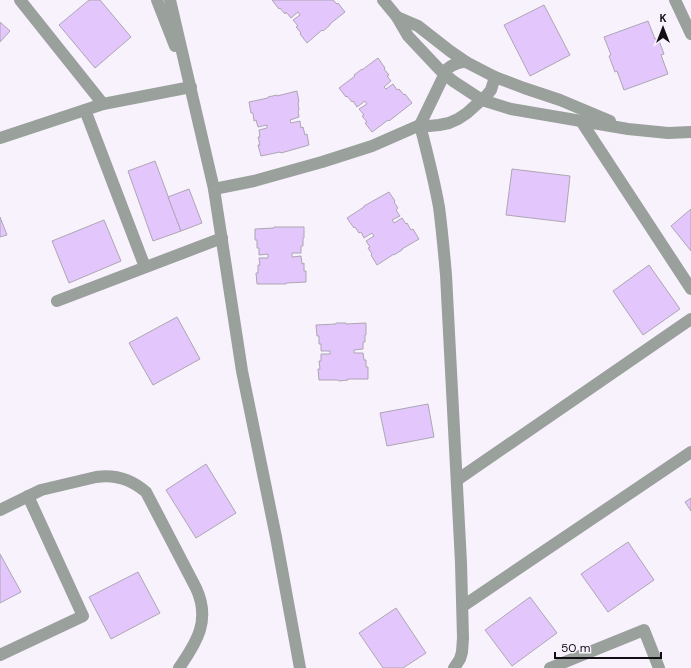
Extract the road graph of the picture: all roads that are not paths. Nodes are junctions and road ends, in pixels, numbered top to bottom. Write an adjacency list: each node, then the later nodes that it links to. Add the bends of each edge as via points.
1 (20, 0): 13 (street)
2 (157, 0): 11 (street)
3 (170, 0): 11 (street)
4 (383, 0): 6 (street)
5 (675, 0): 7 (street)
6 (396, 16): 8 (street, via 418,26); 9 (street, via 408,36)
7 (691, 34)
8 (466, 62): 9 (street, via 456,63); 10 (street)
9 (444, 74): 12 (street); 16 (street)
10 (495, 77): 12 (street, via 491,90); 17 (street, via 560,100)
11 (191, 87): 13 (street); 20 (street)
12 (482, 100): 15 (street, via 511,109); 16 (street, via 467,113 449,123)
13 (103, 104): 14 (street)
14 (85, 110): 19 (street); 22 (street)
15 (581, 121): 17 (street); 23 (street)
16 (420, 125): 20 (street, via 372,146 322,162); 27 (street, via 433,180 443,241)
17 (628, 129): 18 (street)
18 (691, 132)
19 (0, 138)
20 (214, 189): 21 (street)
21 (222, 238): 22 (street); 34 (street, via 242,371)
22 (145, 267): 24 (street)
23 (691, 289)
24 (57, 301)
25 (691, 319): 27 (street)
26 (691, 452): 30 (street)
27 (457, 480): 30 (street)
28 (28, 496): 29 (street); 31 (street, via 83,616); 33 (street, via 41,490 103,476 126,479 146,492 202,604 200,632)
29 (0, 510)
30 (462, 606): 32 (street, via 463,645)
31 (0, 655)
32 (456, 667)
33 (179, 668)
34 (300, 668)
35 (550, 668): 36 (street, via 644,630)
36 (659, 668)

